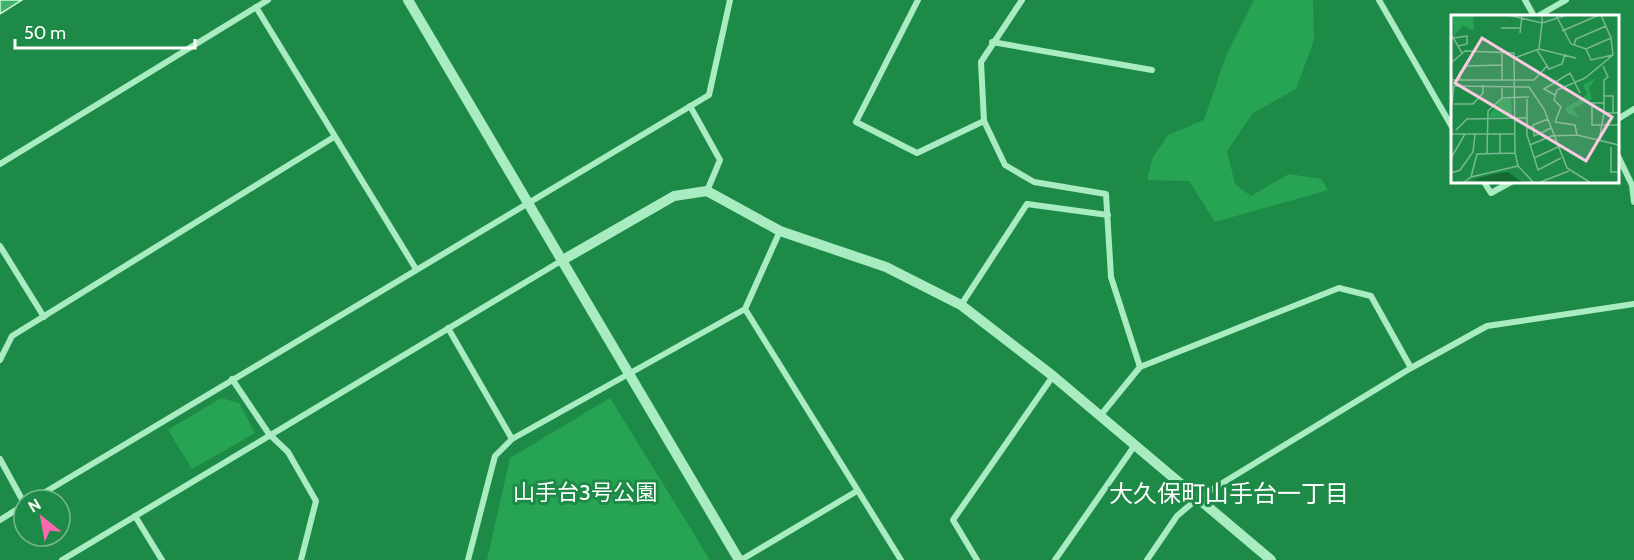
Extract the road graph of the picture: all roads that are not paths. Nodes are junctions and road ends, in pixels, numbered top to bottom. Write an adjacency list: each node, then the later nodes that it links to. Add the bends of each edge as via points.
1 (268, 0): 9 (street)
2 (730, 0): 14 (street, via 708,95)
3 (918, 0): 17 (street, via 856,122 917,153)
4 (1022, 0): 12 (street)
5 (1379, 0): 18 (street)
6 (1525, 0): 10 (street)
7 (1566, 0): 11 (street)
8 (412, 2): 26 (street)
9 (256, 7): 19 (street); 21 (street)
10 (1535, 15)
11 (1538, 15)
12 (992, 42): 13 (street); 17 (street, via 981,62)
13 (1152, 70)
14 (690, 106): 25 (street, via 720,160); 26 (street)
15 (1634, 109): 16 (street)
16 (1619, 118)
17 (984, 121): 28 (street, via 1005,165 1034,182 1106,194)
18 (1451, 125)
19 (334, 137): 32 (street); 36 (street)
20 (1619, 160): 24 (street)
21 (0, 164)
22 (1485, 183): 23 (street, via 1491,193)
23 (1509, 183)
24 (1633, 185): 27 (street)
25 (707, 191): 29 (street); 31 (street, via 674,196)
26 (526, 202): 31 (street); 32 (street)
27 (1634, 202)
28 (1108, 215): 34 (street, via 1027,204); 39 (street, via 1111,277)
29 (780, 231): 34 (street, via 886,267); 35 (street)
30 (0, 246): 36 (street)
31 (561, 261): 37 (street); 41 (street)
32 (416, 269): 43 (street)
33 (1634, 304): 40 (street, via 1487,326)
34 (961, 305): 42 (street)
35 (745, 309): 41 (street); 51 (street)
36 (44, 317): 38 (street, via 12,336)
37 (448, 328): 45 (street); 46 (street)
38 (0, 360)
39 (1140, 367): 40 (street, via 1339,288 1371,296); 44 (street)
40 (1411, 368): 52 (street)
41 (628, 374): 46 (street); 58 (street)
42 (1053, 376): 44 (street); 60 (street, via 953,520)
43 (232, 380): 45 (street); 50 (street)
44 (1100, 416): 47 (street)
45 (269, 434): 53 (street); 56 (street, via 288,452 316,501)
46 (512, 439): 57 (street, via 495,456)
47 (1135, 445): 52 (street); 61 (street)
48 (0, 459): 49 (street)
49 (15, 488)
50 (52, 488)
51 (857, 491): 58 (street); 59 (street)
52 (1198, 498): 62 (street, via 1177,516); 63 (street)
53 (135, 516): 54 (street); 55 (street)
54 (62, 560)
55 (162, 560)
56 (301, 560)
57 (468, 560)
58 (740, 560)
59 (901, 560)
60 (976, 560)
61 (1055, 560)
62 (1146, 560)
63 (1271, 560)

